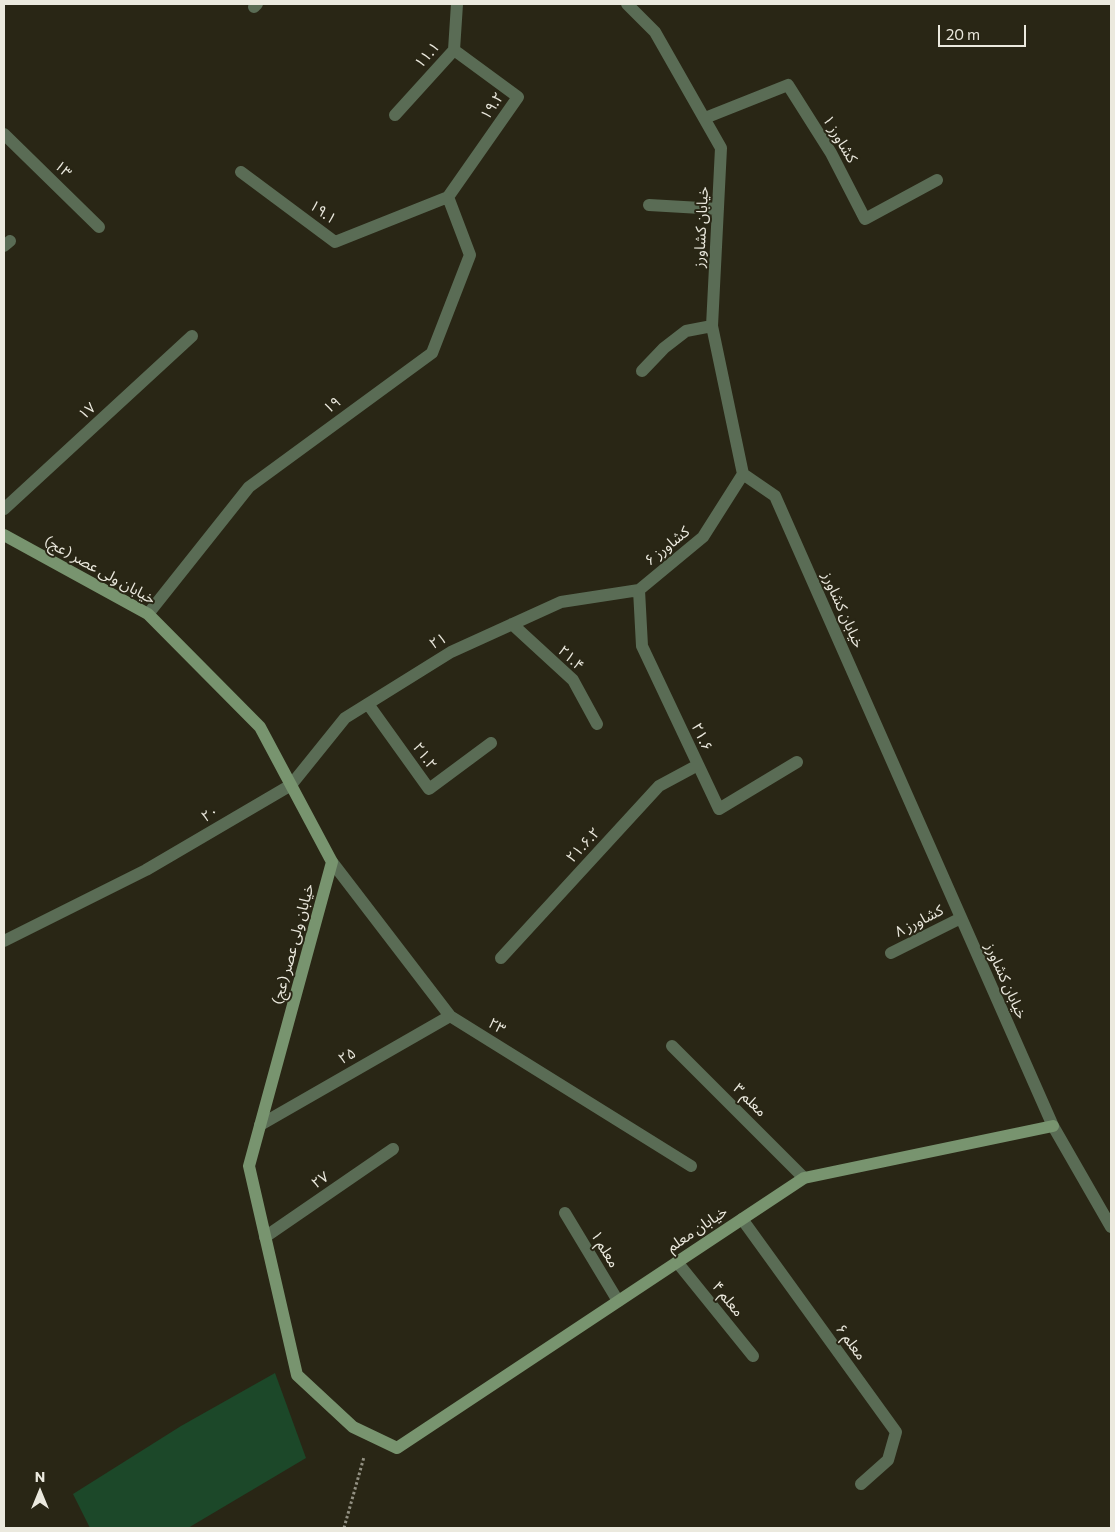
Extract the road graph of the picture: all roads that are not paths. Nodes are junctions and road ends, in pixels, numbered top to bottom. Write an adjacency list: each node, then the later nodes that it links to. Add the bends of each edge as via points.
1 (457, 4): 3 (street, ۱۱.۱)
2 (627, 4): 5 (street, خیابان کشاورز, via 655,32)
3 (454, 50): 4 (street, ۱۱.۱); 9 (street, ۱۹.۲, via 518,97)
4 (395, 115)
5 (705, 118): 8 (street, ۱ کشاورز, via 788,85 832,153 865,219); 11 (street, خیابان کشاورز, via 721,148)
6 (4, 134): 12 (street, ۱۳)
7 (241, 172): 9 (street, ۱۹.۱, via 335,242)
8 (937, 180)
9 (448, 197): 20 (street, ۱۹, via 470,255 432,352 249,487)
10 (649, 206): 11 (street)
11 (718, 209): 13 (street, خیابان کشاورز)
12 (99, 227)
13 (712, 326): 15 (street, via 686,331); 16 (street, خیابان کشاورز)
14 (192, 336): 17 (street, ۱۷)
15 (642, 370)
16 (743, 474): 19 (street, ۶ کشاورز, via 703,538); 29 (street, خیابان کشاورز, via 774,496)
17 (4, 509)
18 (4, 535): 20 (street, خیابان ولی عصر (عج))
19 (639, 590): 21 (street, ۲۱, via 561,602); 26 (street, ۲۱.۶, via 642,646)
20 (148, 614): 27 (street, خیابان ولی عصر (عج), via 260,727)
21 (512, 624): 22 (street, ۲۱, via 451,652); 23 (street, ۲۱.۴, via 573,680)
22 (368, 704): 24 (street, ۲۱.۲, via 429,789); 27 (street, ۲۱, via 345,718)
23 (597, 724)
24 (491, 743)
25 (797, 762): 26 (street, ۲۱.۶, via 719,809)
26 (698, 765): 32 (street, ۲۱.۶.۲, via 659,786)
27 (291, 785): 28 (street, خیابان ولی عصر (عج)); 30 (street, ۲۰, via 146,870)
28 (332, 862): 33 (street, ۲۳); 35 (street, خیابان ولی عصر (عج))
29 (961, 918): 31 (street, ۸ کشاورز); 36 (street, خیابان کشاورز)
30 (4, 941)
31 (892, 953)
32 (501, 958)
33 (450, 1016): 35 (street, ۲۵); 38 (street, ۲۳)
34 (672, 1046): 39 (street, ۳ معلم)
35 (260, 1125): 43 (street, خیابان ولی عصر (عج), via 248,1166)
36 (1053, 1126): 39 (street, خیابان معلم); 42 (street, خیابان کشاورز)
37 (393, 1149): 43 (street, ۲۷)
38 (690, 1166)
39 (804, 1178): 41 (street, خیابان معلم)
40 (565, 1213): 45 (street, ۱ معلم)
41 (742, 1219): 44 (street, خیابان معلم); 48 (street, ۶ معلم, via 896,1432 888,1460)
42 (1111, 1228)
43 (265, 1237): 47 (street, خیابان ولی عصر (عج), via 297,1375 354,1427)
44 (677, 1262): 45 (street, خیابان معلم); 46 (street, ۴ معلم)
45 (618, 1301): 47 (street, خیابان معلم)
46 (753, 1356)
47 (397, 1448)
48 (862, 1484)

